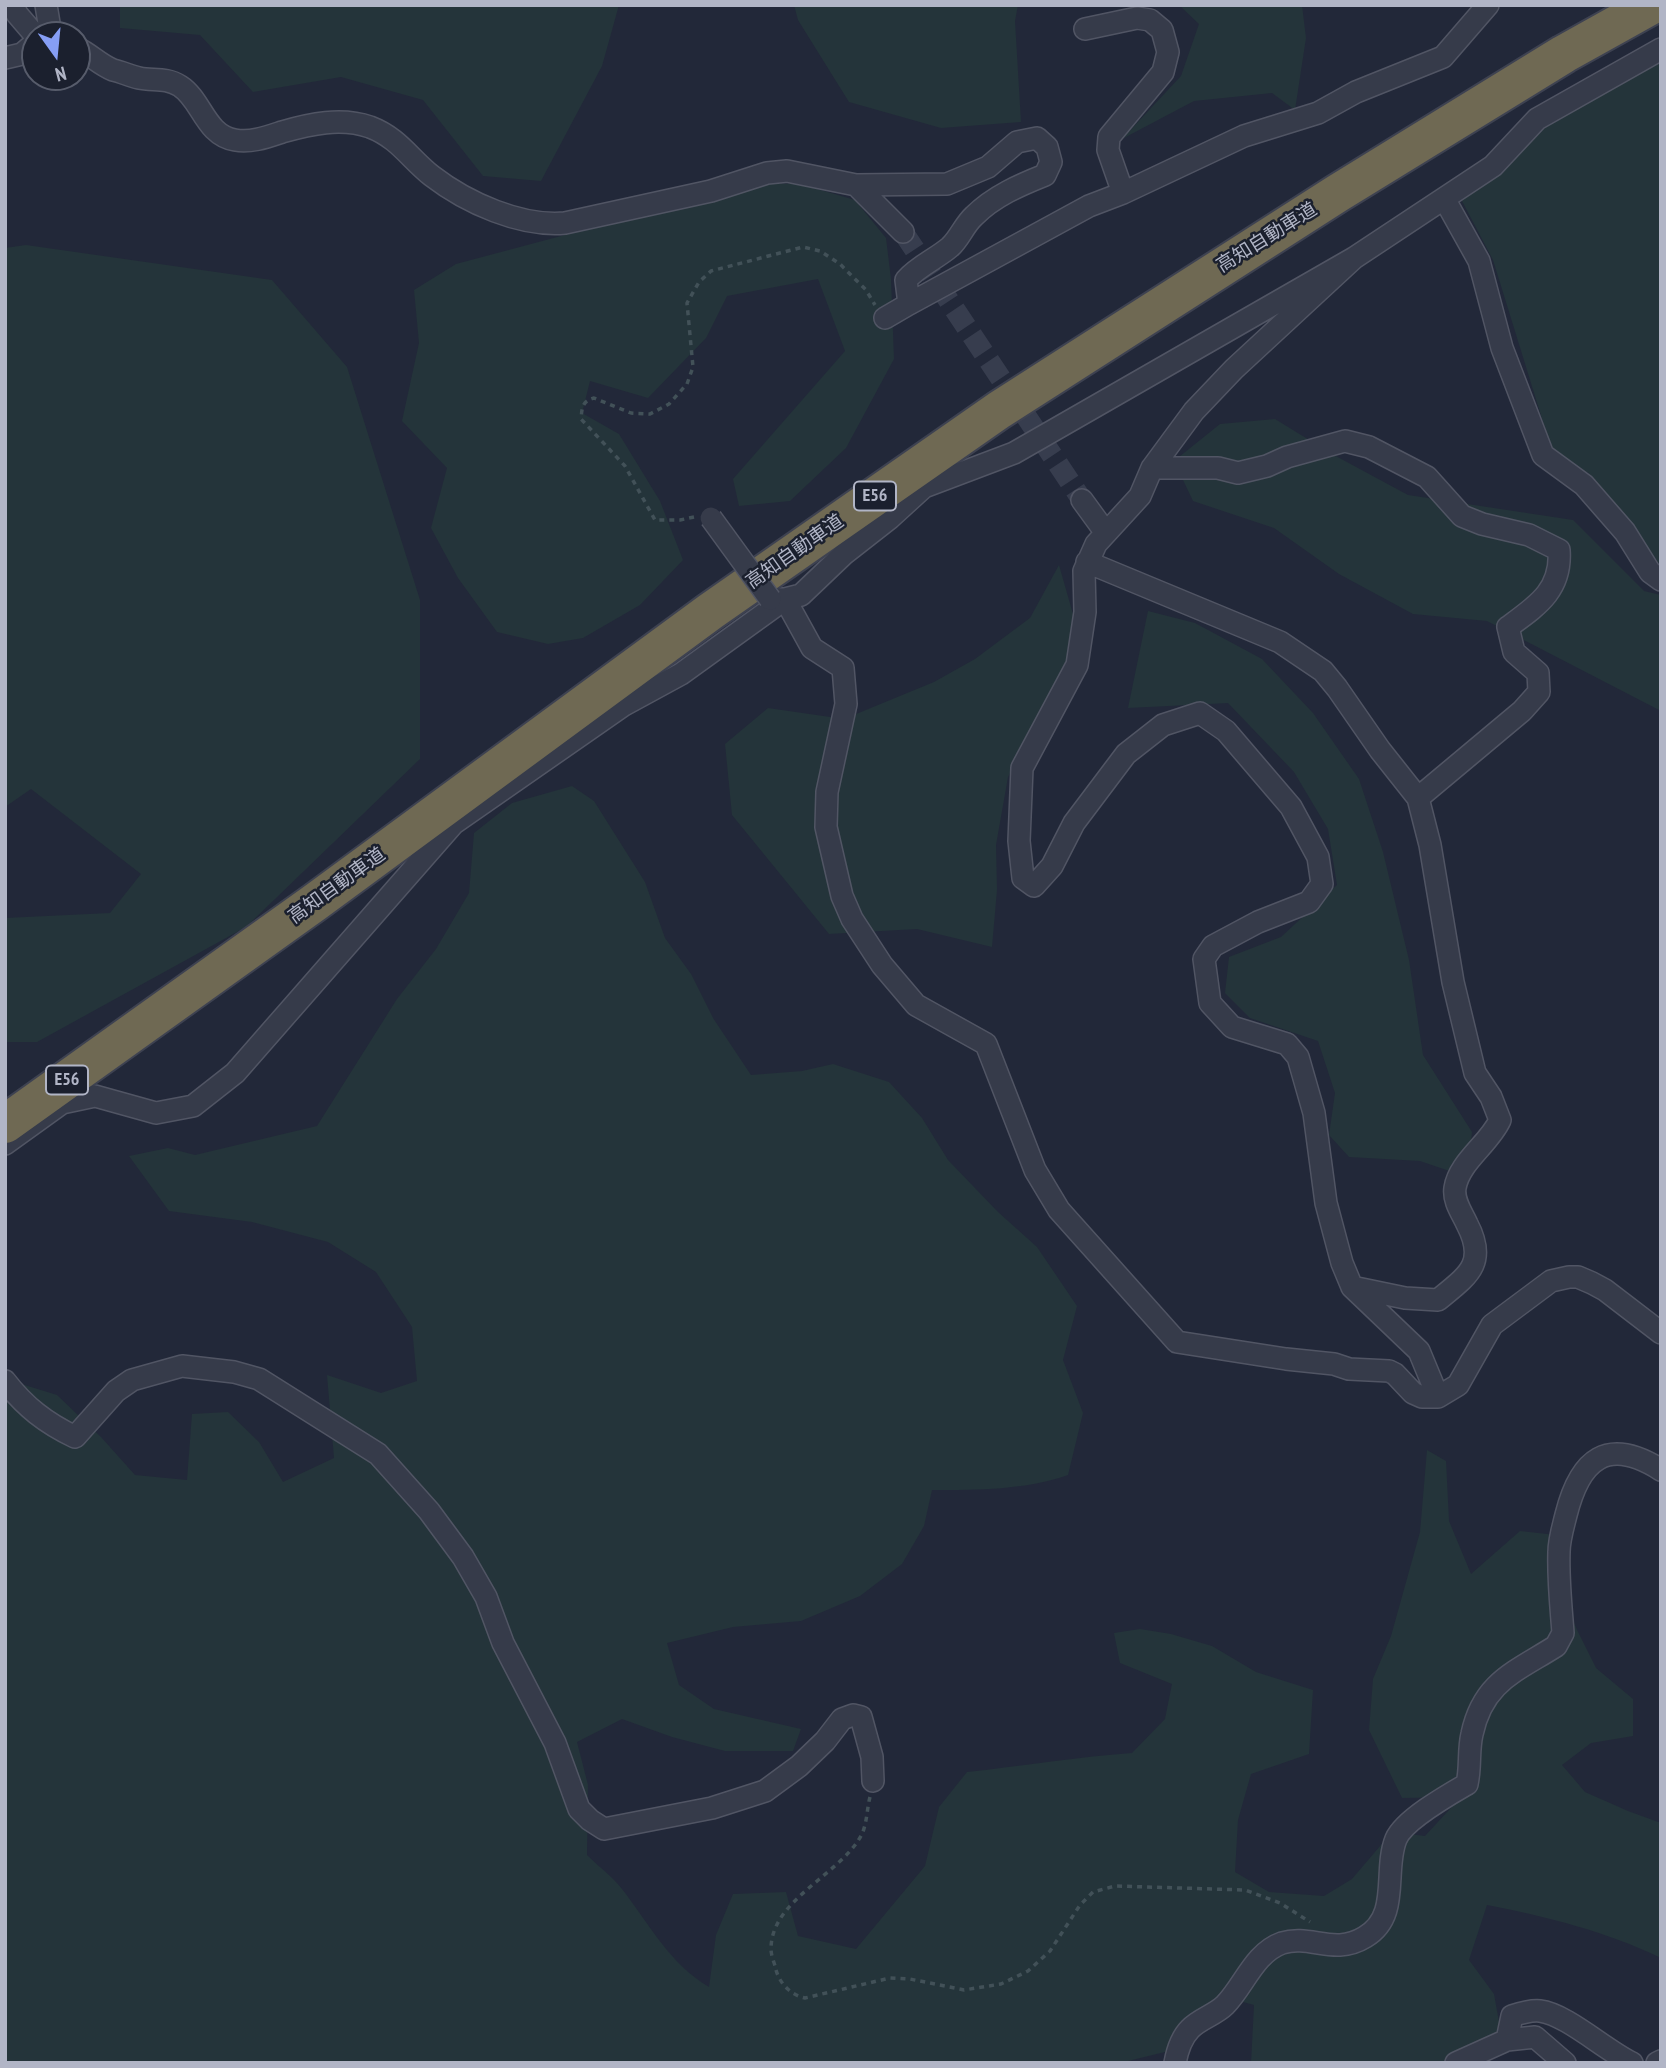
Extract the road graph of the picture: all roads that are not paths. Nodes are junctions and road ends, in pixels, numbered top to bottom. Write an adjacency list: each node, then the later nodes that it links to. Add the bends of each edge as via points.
1 (13, 5): 5 (street)
2 (1488, 5): 10 (street, via 1443,57 1356,92 1318,113 1244,136)
3 (1620, 5): 24 (highway, 高知自動車道 / E56, via 1178,273 977,404 797,531)
4 (1653, 5): 24 (highway, 高知自動車道 / E56, via 1564,54 1338,193 999,410 711,611 314,903)
5 (23, 21)
6 (1085, 29): 10 (street, via 1137,18 1150,20 1162,30 1168,52 1163,72 1109,137 1108,150)
7 (1661, 49): 11 (street, via 1537,119 1493,166)
8 (91, 56): 9 (street, via 110,68 182,87 213,129 235,140 254,141 328,122 353,123 384,133 453,191 526,222 565,223 777,172)
9 (856, 185): 12 (street); 14 (street, via 947,184 988,167 1017,142 1037,138 1046,147 1051,162 1045,175 988,203 951,246 912,272 906,279)
10 (1124, 193): 14 (street, via 1089,206)
11 (1445, 200): 13 (street); 21 (street, via 1479,261 1502,348 1543,456 1584,485 1625,532 1650,572)
12 (903, 232)
13 (1354, 258): 16 (street, via 1210,394); 22 (street, via 1014,453 924,487 801,595)
14 (909, 304): 15 (street)
15 (884, 318)
16 (1152, 468): 19 (street, via 1139,496); 23 (street, via 1218,468 1238,473 1345,441 1369,447 1427,477 1462,516 1529,535 1559,550 1560,567 1552,587 1539,605 1508,627 1514,652 1538,673 1539,692)
17 (1083, 500): 19 (street)
18 (711, 518): 22 (street, bridge)
19 (1106, 533): 20 (street)
20 (1087, 562): 23 (street, via 1280,642 1323,671); 28 (street, via 1077,665 1022,768 1019,841 1023,878 1034,886 1052,866 1074,823 1126,754 1163,725 1200,713 1226,731 1291,807 1318,857 1322,884 1309,902 1213,946 1204,959 1210,1003 1232,1027 1287,1044 1298,1057 1314,1113 1326,1203)
21 (1661, 580)
22 (778, 599): 27 (street, via 681,674 624,705 453,824 234,1073 193,1106 156,1113 95,1096 62,1103); 31 (street, via 812,648 843,667 846,704 827,792 826,827 852,919 916,1005 986,1044 1035,1170 1059,1210 1177,1342 1389,1371 1422,1398)
23 (1418, 798): 28 (street, via 1452,982 1475,1073 1500,1120 1464,1165 1455,1189 1476,1253 1471,1273 1438,1300)
24 (125, 1030): 25 (highway, 高知自動車道 / E56); 26 (highway, 高知自動車道 / E56)
25 (5, 1107)
26 (5, 1124)
27 (5, 1144)
28 (1352, 1287): 31 (street, via 1419,1351)
29 (1661, 1333): 31 (street, via 1592,1283 1569,1276 1551,1280 1492,1325 1458,1385)
30 (5, 1381): 33 (street, via 47,1424 75,1437 116,1391 132,1380 182,1367 234,1372 280,1390 378,1454 463,1556 555,1743 579,1809 604,1829 712,1808 765,1791 800,1766 842,1718 853,1715 861,1717)
31 (1438, 1397)
32 (1661, 1469): 35 (street, via 1630,1454 1615,1453 1598,1459 1582,1473 1569,1502 1559,1549 1560,1640 1496,1684 1485,1697 1471,1736 1466,1784 1425,1810 1396,1838 1382,1919 1365,1937 1346,1944 1298,1941 1271,1949 1224,2006 1189,2029)
33 (873, 1781)
34 (1507, 2040): 36 (street); 37 (street, via 1535,2037); 38 (street, via 1513,2016 1539,2011 1556,2015)
35 (1175, 2063)
36 (1456, 2063)
37 (1564, 2063)
38 (1632, 2063)

